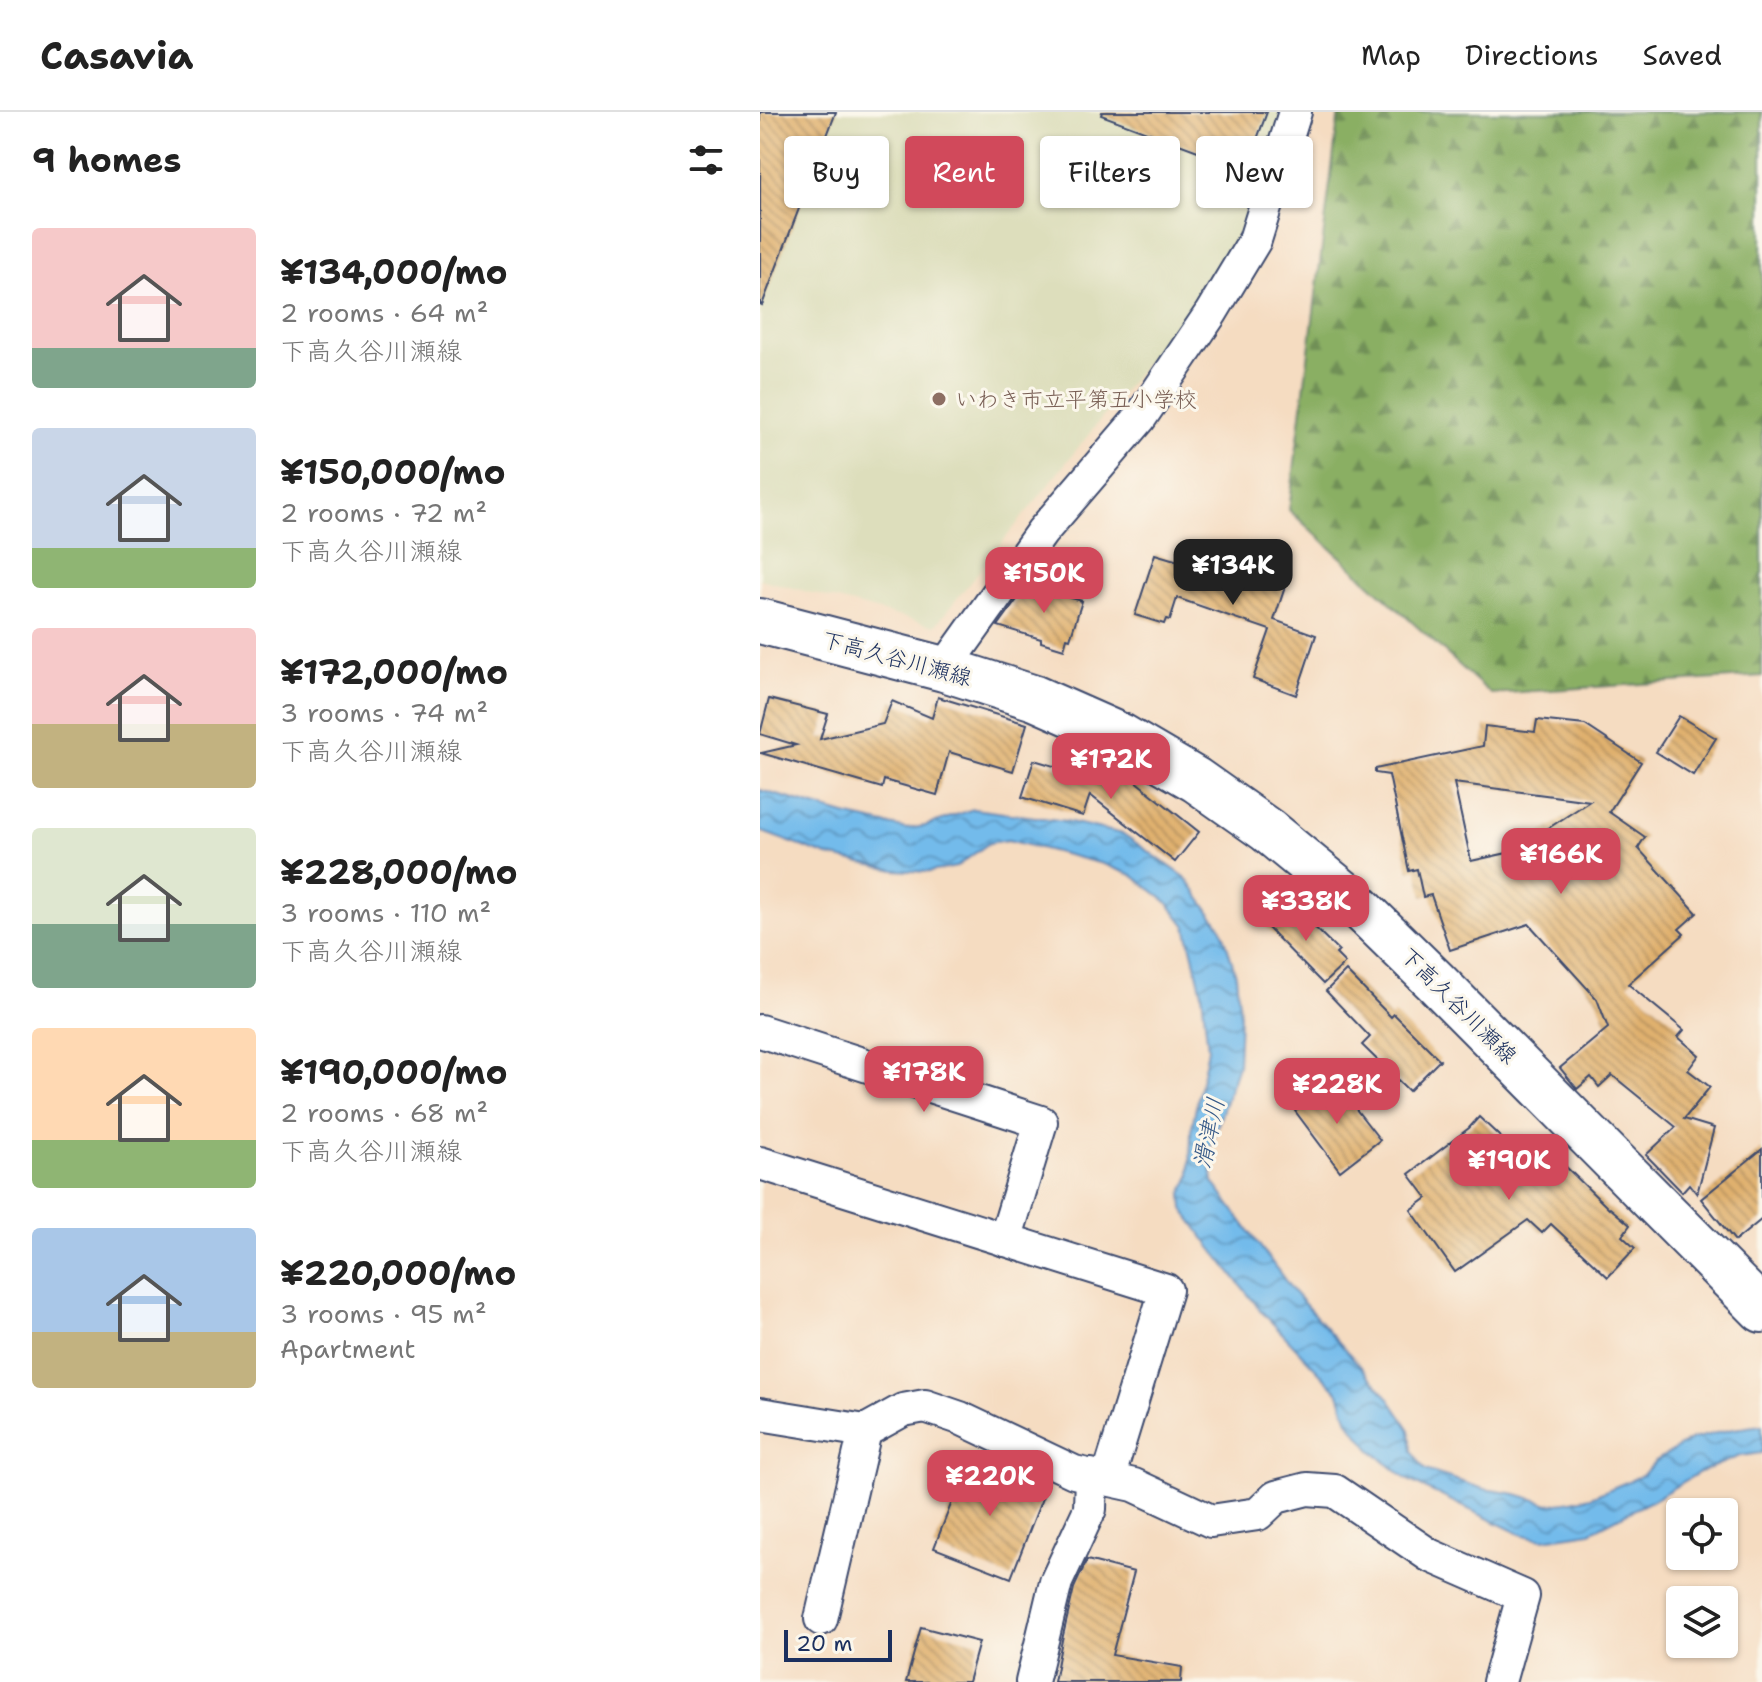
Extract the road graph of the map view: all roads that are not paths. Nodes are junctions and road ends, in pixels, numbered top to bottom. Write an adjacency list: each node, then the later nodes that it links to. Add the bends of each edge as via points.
1 (1295, 112): 3 (street, via 1255,240 1211,313 1140,418 1042,532)
2 (760, 621): 3 (main road, 下高久谷川瀬線)
3 (944, 669): 7 (main road, 下高久谷川瀬線, via 1035,698 1121,736 1267,830 1350,898 1425,970)
4 (760, 1031): 6 (street, via 1041,1122)
5 (760, 1163): 6 (street)
6 (1005, 1240): 10 (street, via 1166,1290)
7 (1762, 1310)
8 (760, 1414): 9 (street)
9 (865, 1431): 10 (street, via 903,1410 925,1406 1074,1472); 11 (street)
10 (1099, 1477): 12 (street, via 1056,1582); 13 (street, via 1134,1485 1211,1521 1258,1514 1276,1497 1307,1489 1335,1491 1429,1555 1523,1596)
11 (821, 1619)
12 (1032, 1682)
13 (1499, 1682)

